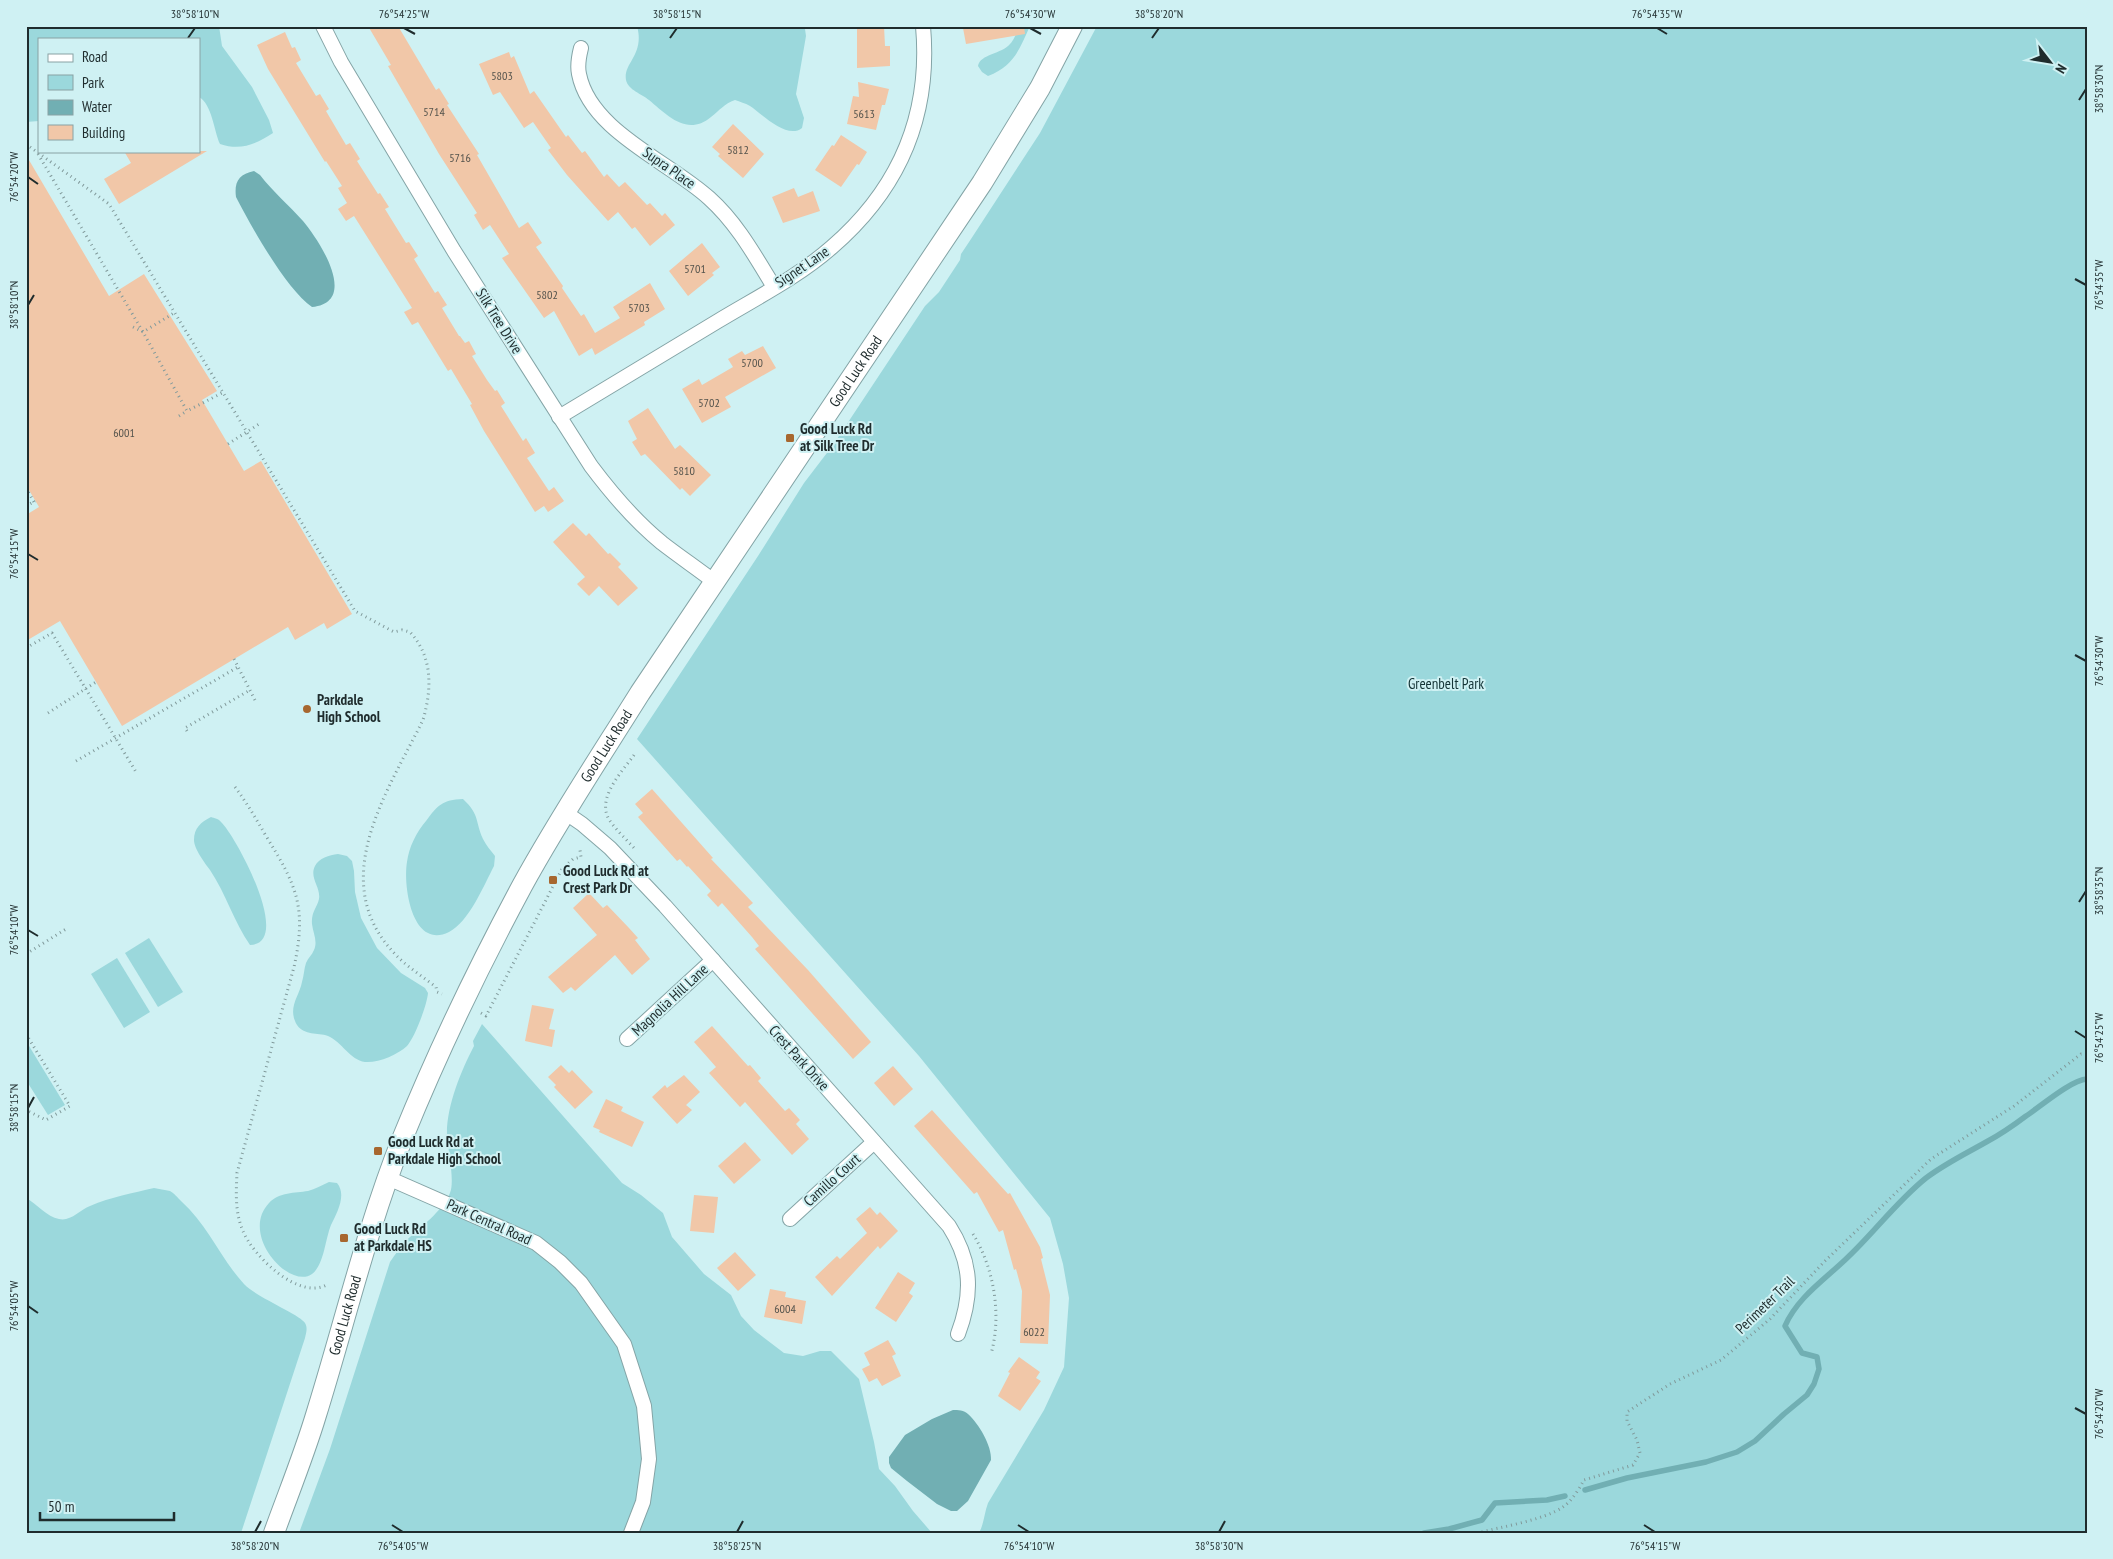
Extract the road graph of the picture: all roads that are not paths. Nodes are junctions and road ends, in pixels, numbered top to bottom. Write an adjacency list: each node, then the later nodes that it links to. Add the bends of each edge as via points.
1 (323, 26): 6 (street, Silk Tree Drive, via 341,62 454,251)
2 (923, 26): 5 (street, Signet Lane, via 926,53 922,98 915,125 898,165 849,232 806,268)
3 (1072, 26): 7 (main road, Good Luck Road, via 1040,88 982,183)
4 (581, 48): 5 (street, Supra Place, via 579,74 583,87 598,110 624,135 710,198 742,236)
5 (774, 287): 6 (street, Signet Lane)
6 (559, 417): 7 (street, Silk Tree Drive, via 596,473 635,518 662,543)
7 (716, 583): 8 (main road, Good Luck Road, via 593,765)
8 (566, 813): 9 (street, Crest Park Drive, via 610,848); 12 (main road, Good Luck Road, via 523,884 471,984 437,1057)
9 (713, 960): 10 (street, Magnolia Hill Lane); 11 (street, Crest Park Drive)
10 (627, 1040)
11 (874, 1142): 13 (street, Camillo Court); 14 (street, Crest Park Drive, via 958,1240 969,1283 968,1302)
12 (388, 1178): 15 (main road, Good Luck Road, via 356,1274 316,1416); 16 (street, Park Central Road, via 536,1243 581,1283 624,1344 644,1406 649,1459 643,1502)
13 (790, 1218)
14 (958, 1334)
15 (274, 1533)
16 (631, 1533)

